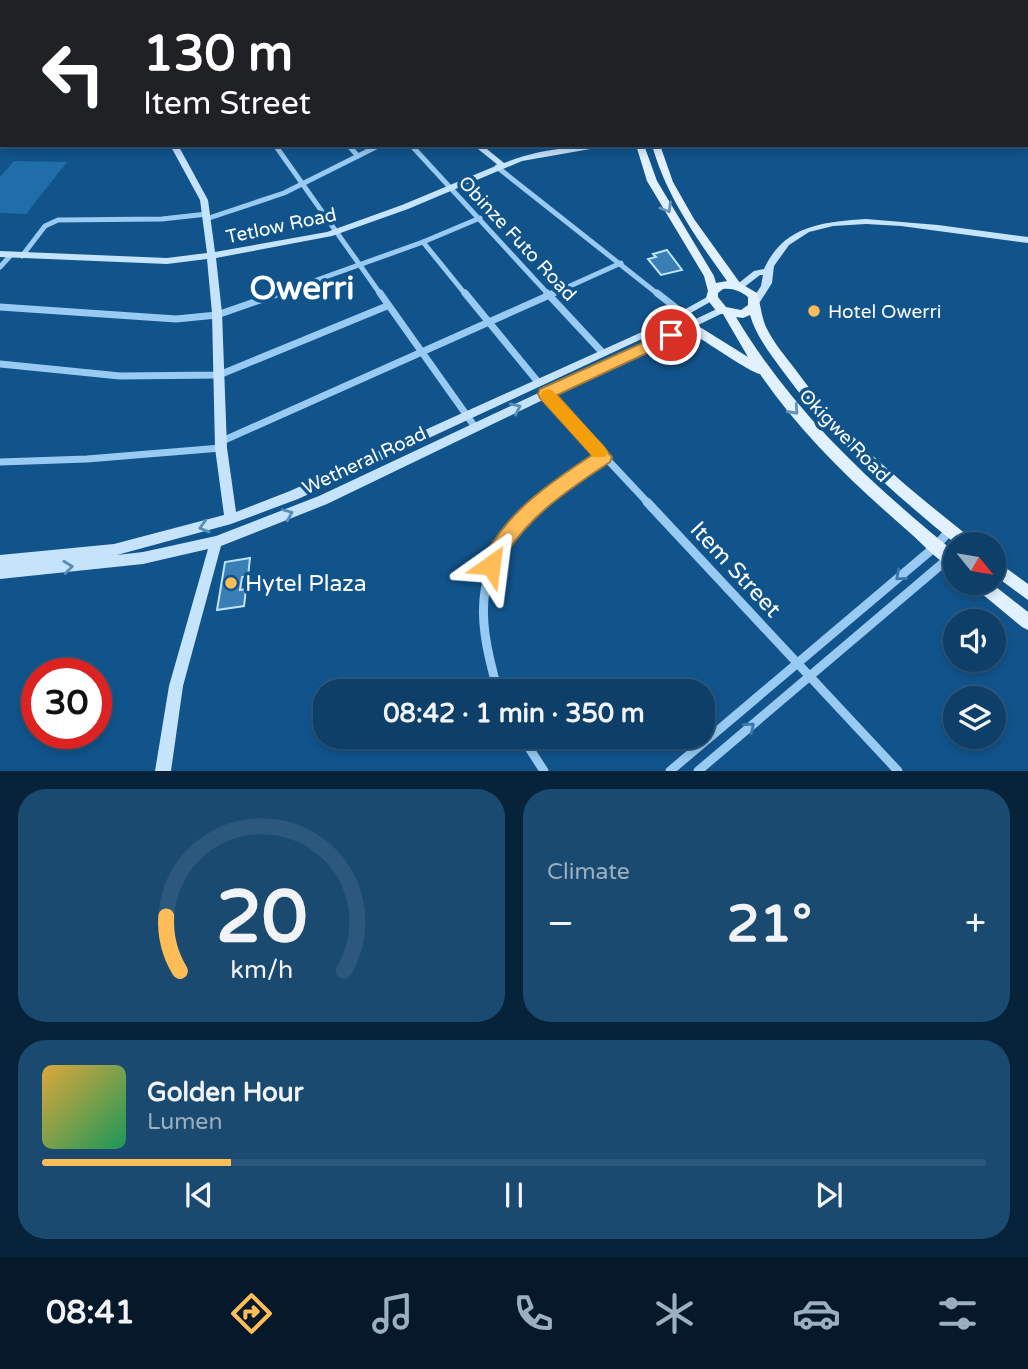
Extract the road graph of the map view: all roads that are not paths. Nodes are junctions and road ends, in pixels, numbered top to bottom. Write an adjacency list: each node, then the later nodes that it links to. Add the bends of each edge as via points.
1 (175, 147): 14 (street, via 204,200)
2 (276, 147): 12 (street)
3 (350, 147): 10 (street)
4 (376, 147): 10 (street)
5 (413, 147): 13 (street, Obinze Futo Road)
6 (479, 147): 11 (street)
7 (592, 147): 11 (street, Tetlow Road)
8 (641, 147): 29 (main road, one-way to 29, via 653,181 709,276)
9 (656, 147): 27 (main road, via 701,235)
10 (358, 156): 12 (street)
11 (500, 166): 13 (street, Tetlow Road); 23 (street)
12 (303, 184): 14 (street, via 259,203); 16 (street)
13 (449, 188): 15 (street, Obinze Futo Road); 16 (street, Tetlow Road)
14 (206, 216): 21 (street); 22 (street, via 58,220 45,226)
15 (480, 218): 18 (street); 28 (street, Obinze Futo Road)
16 (337, 232): 21 (street, Tetlow Road); 24 (street)
17 (1028, 240): 26 (street, via 894,223 830,223 796,234)
18 (422, 242): 24 (street); 36 (street)
19 (0, 254): 20 (street, Tetlow Road)
20 (11, 255): 22 (street, Tetlow Road); 25 (street)
21 (211, 255): 22 (street, Tetlow Road, via 167,261); 34 (street)
22 (22, 256)
23 (621, 263): 28 (street); 35 (street)
24 (358, 265): 31 (street); 34 (street)
25 (0, 267)
26 (767, 271): 27 (street, via 757,272); 30 (street, via 768,280)
27 (738, 286): 29 (main road, via 720,286); 30 (main road, via 754,296)
28 (549, 293): 36 (street); 39 (street, Obinze Futo Road)
29 (713, 295): 33 (main road); 35 (street, Wetheral Road)
30 (755, 305): 33 (main road, via 743,314); 51 (main road, via 755,317 769,343 827,418 898,490)
31 (387, 306): 38 (street); 41 (street)
32 (0, 307): 34 (street, via 176,319)
33 (725, 312): 37 (street, Wetheral Road); 42 (main road, Okigwe Road)
34 (217, 315): 41 (street)
35 (685, 315): 39 (street, Wetheral Road)
36 (490, 321): 38 (street); 43 (street)
37 (691, 327): 42 (main road); 44 (street, Wetheral Road)
38 (422, 351): 45 (street); 47 (street)
39 (602, 352): 43 (street, Wetheral Road)
40 (0, 364): 41 (street, via 120,376)
41 (219, 375): 47 (street)
42 (767, 377): 54 (main road, Okigwe Road, one-way to 54, via 844,464 889,509)
43 (538, 382): 45 (street, Wetheral Road)
44 (546, 394): 46 (street, Wetheral Road, one-way to 44); 48 (street, Item Street)
45 (466, 415): 46 (street); 50 (street, Wetheral Road, via 294,495)
46 (475, 427): 53 (street, Wetheral Road, one-way to 46, via 323,500)
47 (220, 445): 49 (street, via 87,459); 50 (street)
48 (603, 457): 63 (street, Item Street); 65 (street, via 560,486 516,525 496,551 484,580 483,608)
49 (0, 462)
50 (231, 519): 56 (street, Wetheral Road, one-way to 56, via 114,550)
51 (950, 530): 52 (main road); 54 (street)
52 (952, 532)
53 (216, 542): 58 (street, Wetheral Road, one-way to 53, via 143,558); 67 (street, via 176,686)
54 (936, 546): 55 (main road, Okigwe Road); 63 (street, one-way to 63)
55 (943, 551)
56 (0, 561)
57 (943, 566): 64 (street)
58 (0, 573)
59 (1006, 576): 60 (main road)
60 (1028, 593)
61 (995, 595): 62 (main road)
62 (1028, 622)
63 (799, 662): 64 (street, Item Street); 69 (street)
64 (811, 676): 70 (street, one-way to 64); 71 (street, Item Street)
65 (495, 679)
66 (530, 749): 68 (street)
67 (163, 771)
68 (544, 771)
69 (670, 771)
70 (698, 771)
71 (898, 771)

